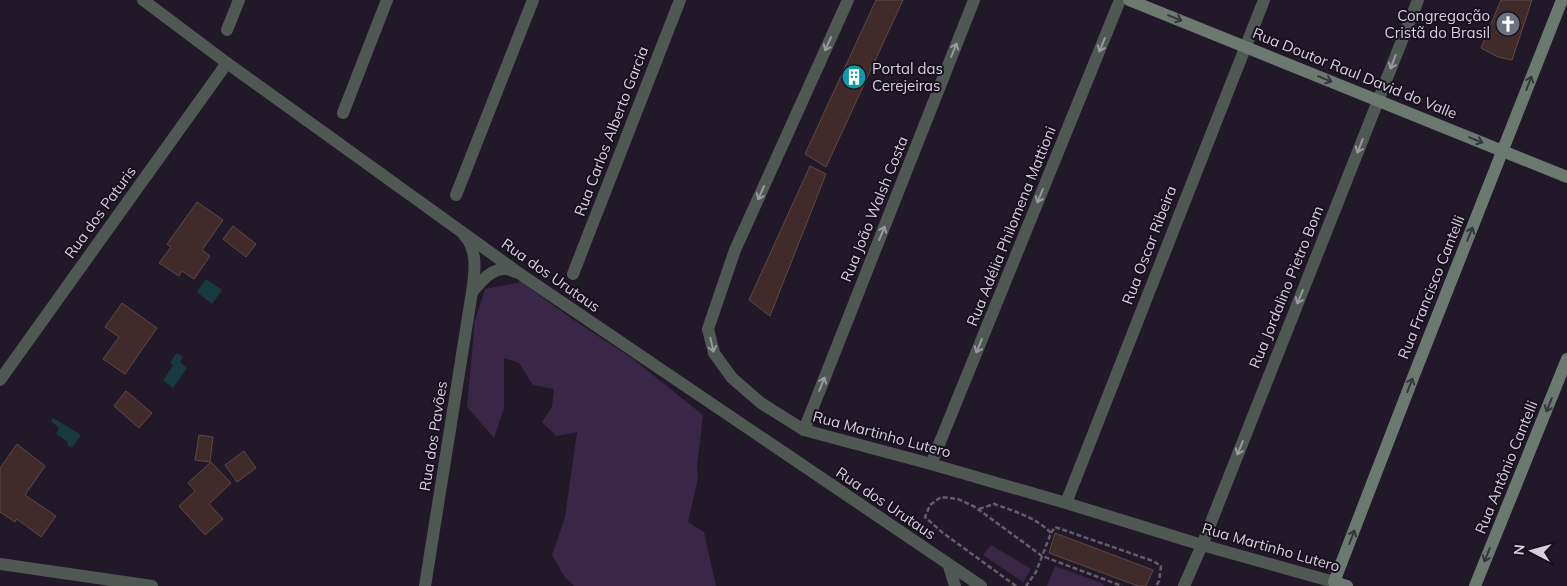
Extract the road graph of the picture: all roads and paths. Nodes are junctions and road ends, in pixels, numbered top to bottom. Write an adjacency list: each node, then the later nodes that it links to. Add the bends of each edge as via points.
1 (143, 0): 15 (street, Rua dos Urutaus)
2 (239, 0): 13 (street)
3 (387, 0): 17 (street)
4 (533, 0): 20 (street)
5 (680, 0): 22 (street, Rua Carlos Alberto Garcia)
6 (848, 0): 27 (street, Rua Martinho Lutero, one-way to 27, via 735,250 708,329 714,353 732,378 761,403)
7 (974, 0): 27 (street, Rua João Walsh Costa, one-way to 7)
8 (1120, 0): 28 (street, Rua Adélia Philomena Mattioni, one-way to 28)
9 (1129, 0): 14 (street, Rua Doutor Raul David do Valle, one-way to 14)
10 (1264, 0): 14 (street, Rua Oscar Ribeira)
11 (1418, 0): 16 (street, Rua Jordalino Pietro Bom, one-way to 16)
12 (1562, 0): 18 (street, Rua Francisco Cantelli, one-way to 12)
13 (227, 30)
14 (1245, 46): 16 (street, Rua Doutor Raul David do Valle, one-way to 16); 29 (street, Rua Oscar Ribeira)
15 (227, 64): 21 (street, Rua dos Urutaus); 26 (street, Rua dos Paturis)
16 (1378, 100): 18 (street, Rua Doutor Raul David do Valle, one-way to 18); 32 (street, Rua Jordalino Pietro Bom, one-way to 32)
17 (343, 113)
18 (1503, 150): 19 (street, Rua Doutor Raul David do Valle); 36 (street, Rua Francisco Cantelli, one-way to 18)
19 (1567, 177)
20 (456, 195)
21 (456, 227): 23 (street, Rua dos Urutaus); 24 (street, Rua dos Pavões, via 471,242 474,258)
22 (573, 274)
23 (523, 276): 24 (street, via 508,268 497,270 485,277); 35 (street, Rua dos Urutaus)
24 (472, 292): 37 (street, Rua dos Pavões)
25 (1567, 359): 47 (street, Rua Antônio Cantelli, one-way to 47)
26 (0, 380)
27 (804, 430): 28 (street, Rua Martinho Lutero)
28 (931, 464): 29 (street, Rua Martinho Lutero)
29 (1066, 503): 32 (street, Rua Martinho Lutero)
30 (979, 510): 31 (path, via 994,504 1045,526); 33 (path); 41 (path, via 958,499 942,497 930,505 925,517 943,534)
31 (1051, 534): 33 (path); 44 (path, via 1055,527 1153,560 1161,566)
32 (1202, 545): 36 (street, Rua Martinho Lutero); 45 (street, Rua Jordalino Pietro Bom)
33 (1042, 556): 42 (path); 43 (path)
34 (0, 564): 38 (street)
35 (949, 566): 39 (street); 40 (street, Rua dos Urutaus)
36 (1333, 584): 46 (street, Rua Martinho Lutero)
37 (425, 585)
38 (152, 586)
39 (955, 586)
40 (980, 586)
41 (1016, 586)
42 (1026, 586)
43 (1122, 586)
44 (1156, 586)
45 (1184, 586)
46 (1347, 586)
47 (1475, 586)

